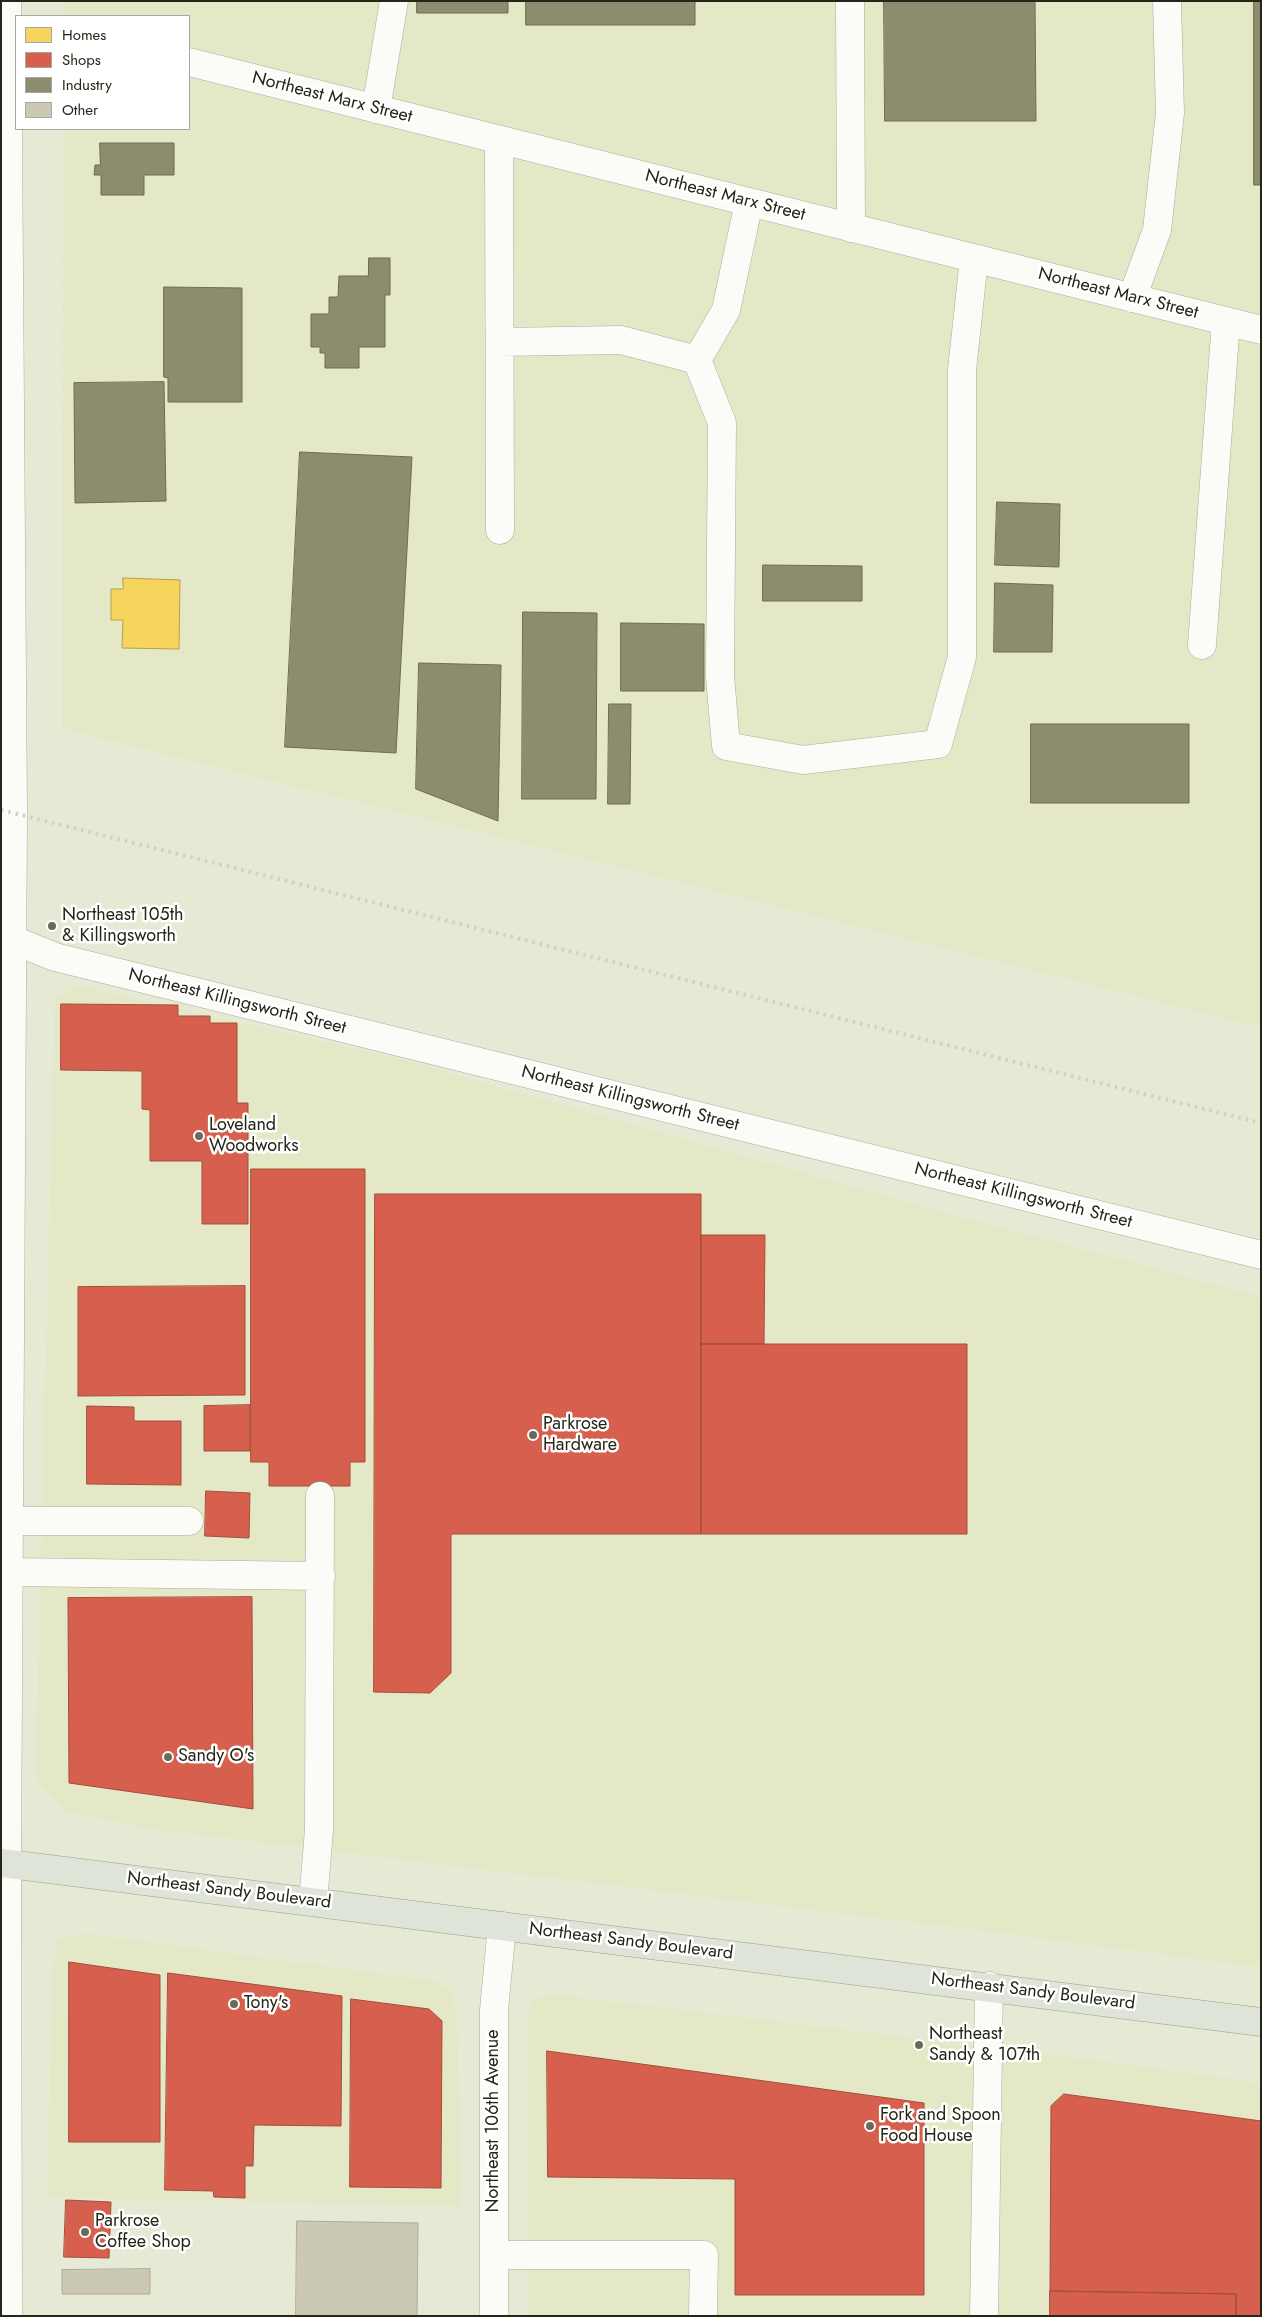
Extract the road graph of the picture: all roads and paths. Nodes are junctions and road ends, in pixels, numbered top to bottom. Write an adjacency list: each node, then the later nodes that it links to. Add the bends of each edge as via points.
1 (394, 1): 6 (street)
2 (850, 1): 9 (street)
3 (1168, 1): 11 (street, via 1170,113 1157,230)
4 (8, 13): 18 (street)
5 (190, 62): 6 (street, Northeast Marx Street)
6 (376, 109): 7 (street, Northeast Marx Street)
7 (499, 140): 8 (street, Northeast Marx Street); 14 (street)
8 (749, 202): 9 (street, Northeast Marx Street); 15 (street, via 726,310)
9 (851, 228): 10 (street, Northeast Marx Street)
10 (974, 259): 11 (street, Northeast Marx Street); 15 (street, via 962,370 962,657 938,744 803,760 726,746 720,676 722,423)
11 (1132, 298): 12 (street, Northeast Marx Street)
12 (1226, 321): 13 (street, Northeast Marx Street); 17 (street)
13 (1261, 330)
14 (500, 342): 15 (street, via 621,340); 16 (street)
15 (697, 360)
16 (500, 530)
17 (1202, 645)
18 (7, 938): 19 (street); 21 (street, Northeast Killingsworth Street, via 55,958)
19 (7, 1084): 20 (street)
20 (6, 1186): 23 (street)
21 (1261, 1255)
22 (320, 1496): 25 (street)
23 (10, 1521): 24 (street); 26 (street)
24 (189, 1521)
25 (321, 1576): 26 (street); 29 (street, via 319,1830)
26 (6, 1586): 27 (street)
27 (5, 1724): 28 (street)
28 (4, 1863): 29 (main road, Northeast Sandy Boulevard); 32 (street)
29 (313, 1902): 30 (main road, Northeast Sandy Boulevard)
30 (502, 1926): 31 (main road, Northeast Sandy Boulevard); 34 (street, Northeast 106th Avenue, via 494,2010)
31 (989, 1986): 33 (main road, Northeast Sandy Boulevard); 38 (street)
32 (5, 2011): 35 (street)
33 (1261, 2022)
34 (494, 2255): 36 (street, Northeast 106th Avenue); 37 (street, via 704,2255)
35 (8, 2316)
36 (494, 2316)
37 (703, 2316)
38 (984, 2316)

